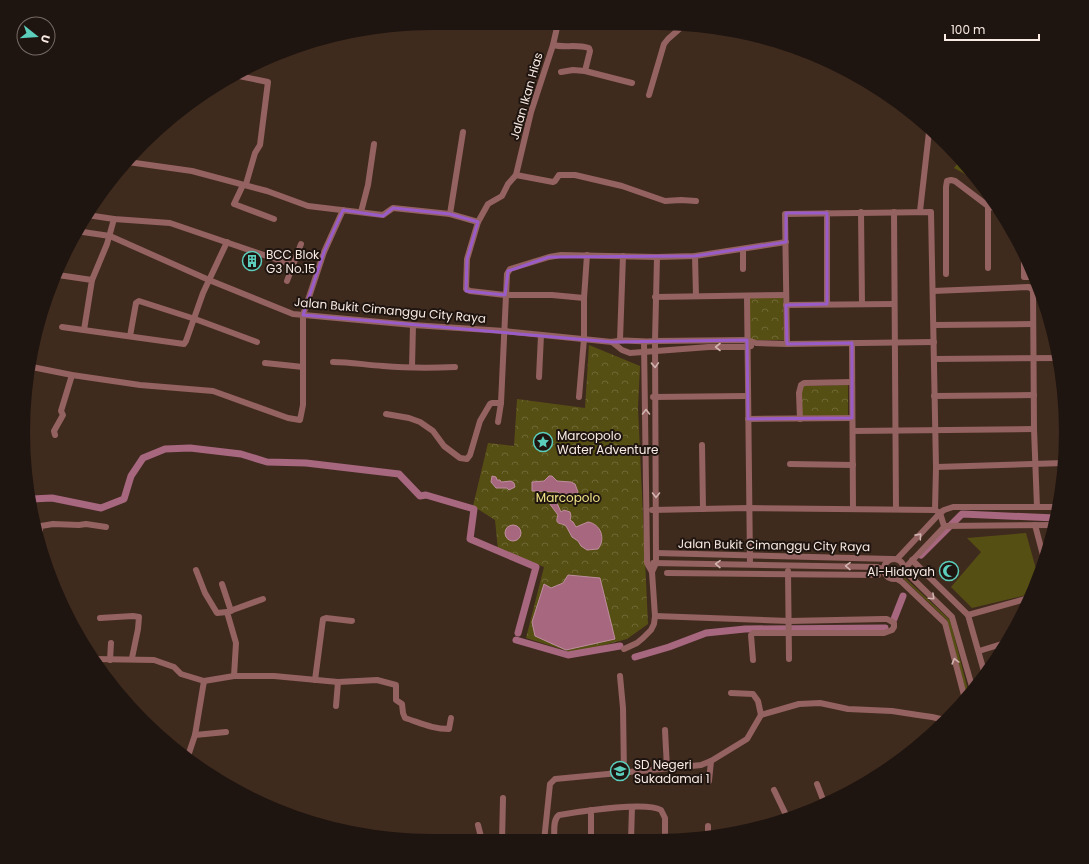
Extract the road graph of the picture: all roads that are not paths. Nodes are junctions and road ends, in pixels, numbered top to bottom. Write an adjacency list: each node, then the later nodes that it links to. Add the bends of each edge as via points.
1 (556, 30): 3 (street, Jalan Ikan Hias)
2 (677, 31): 8 (street, via 664,44)
3 (553, 45): 5 (street, via 589,48); 13 (street, Jalan Ikan Hias, via 531,112)
4 (561, 72): 5 (street)
5 (585, 72): 7 (street)
6 (243, 77): 14 (street, via 268,82 260,145)
7 (632, 83)
8 (650, 95)
9 (463, 132): 23 (street)
10 (929, 136): 18 (street)
11 (374, 144): 19 (street)
12 (134, 163): 14 (street, via 192,170)
13 (516, 175): 15 (street, via 553,182 559,175 575,175 622,186 665,201); 27 (street, via 502,196 488,204)
14 (244, 185): 17 (street, via 308,206); 26 (street, via 234,204)
15 (696, 202)
16 (988, 206): 39 (street); 42 (street, via 955,181 947,181)
17 (343, 210): 19 (street); 61 (street, via 324,252)
18 (920, 211): 22 (street); 50 (street, via 931,212)
19 (361, 212): 23 (street, via 383,215 393,208)
20 (827, 212): 21 (street); 31 (street, via 786,213); 57 (street)
21 (861, 212): 22 (street); 58 (street)
22 (894, 212): 59 (street)
23 (450, 214): 27 (street)
24 (94, 216): 25 (street)
25 (114, 219): 29 (street); 30 (street, via 170,223)
26 (274, 219)
27 (478, 222): 51 (street, via 467,260 466,289)
28 (83, 232): 29 (street, Jalan Bukit Cimanggu City Raya)
29 (110, 236): 45 (street); 46 (street, Jalan Bukit Cimanggu City Raya)
30 (227, 242): 38 (street); 46 (street)
31 (786, 242): 33 (street); 52 (street)
32 (301, 244): 38 (street)
33 (743, 249): 36 (street); 41 (street)
34 (587, 255): 35 (street); 51 (street, via 549,257 510,269 506,274); 56 (street)
35 (622, 256): 37 (street); 72 (street)
36 (695, 256): 37 (street); 53 (street)
37 (657, 257): 55 (street)
38 (293, 265): 47 (street)
39 (988, 268)
40 (1024, 268): 44 (street, via 1024,276)
41 (743, 269)
42 (946, 274)
43 (62, 276): 45 (street)
44 (1027, 277)
45 (92, 280): 67 (street)
46 (209, 280): 61 (street, Jalan Bukit Cimanggu City Raya, via 283,311); 62 (street)
47 (287, 281)
48 (1032, 288): 50 (street)
49 (1033, 290): 63 (street)
50 (933, 291): 65 (street)
51 (505, 295): 56 (street); 68 (street)
52 (786, 295): 54 (street); 60 (street)
53 (696, 296): 54 (street); 55 (street)
54 (747, 296): 73 (street)
55 (655, 297): 74 (street)
56 (584, 298): 71 (street)
57 (827, 304): 58 (street); 60 (street)
58 (862, 304): 59 (street)
59 (894, 304): 80 (street)
60 (786, 306): 82 (street)
61 (303, 315): 64 (street, Jalan Bukit Cimanggu City Raya); 92 (street)
62 (195, 319): 70 (street, via 184,344); 70 (street, via 139,301 136,303); 75 (street)
63 (1033, 324): 65 (street); 86 (street)
64 (413, 325): 68 (street, Jalan Bukit Cimanggu City Raya); 93 (street)
65 (934, 325): 78 (street)
66 (62, 327): 67 (street)
67 (84, 330): 70 (street)
68 (504, 331): 69 (street, Jalan Bukit Cimanggu City Raya); 104 (street)
69 (542, 335): 71 (street, Jalan Bukit Cimanggu City Raya); 96 (street)
70 (130, 336)
71 (584, 339): 76 (street, Jalan Bukit Cimanggu City Raya); 101 (street)
72 (620, 340): 76 (street, Jalan Bukit Cimanggu City Raya); 77 (street, Jalan Bukit Cimanggu City Raya)
73 (747, 340): 74 (street, Jalan Bukit Cimanggu City Raya); 81 (street); 83 (street)
74 (655, 341): 77 (street, Jalan Bukit Cimanggu City Raya); 84 (street)
75 (258, 342)
76 (612, 342): 85 (street, via 630,353)
77 (644, 342): 85 (street)
78 (934, 342): 80 (street); 88 (street)
79 (852, 343): 80 (street); 82 (street); 97 (street)
80 (895, 343): 111 (street)
81 (756, 344): 82 (street); 83 (street)
82 (787, 344)
83 (747, 347): 84 (street, one-way to 84); 99 (street)
84 (655, 351): 85 (street); 102 (street, one-way to 102)
85 (645, 353): 103 (street)
86 (1034, 358): 87 (street); 88 (street); 98 (street)
87 (1052, 358)
88 (934, 359): 100 (street)
89 (333, 362): 93 (street)
90 (265, 363): 92 (street)
91 (455, 366): 93 (street)
92 (302, 367): 95 (street, via 303,405 300,420 288,418 213,390 140,385)
93 (412, 367)
94 (35, 368): 95 (street)
95 (72, 375): 114 (street, via 61,411 63,415 54,431)
96 (539, 377)
97 (852, 382): 106 (street); 108 (street, via 801,385)
98 (1034, 395): 100 (street); 110 (street)
99 (747, 396): 102 (street); 107 (street)
100 (934, 396): 112 (street)
101 (579, 397)
102 (656, 397): 103 (street); 128 (street, one-way to 128)
103 (646, 398): 127 (street, one-way to 103)
104 (501, 403): 105 (street, via 490,404 480,421 467,460 444,446 433,431 420,422); 109 (street)
105 (386, 414)
106 (852, 418): 108 (street); 113 (street)
107 (748, 419): 108 (street); 123 (street)
108 (800, 419)
109 (498, 422)
110 (1034, 429): 112 (street); 118 (street)
111 (895, 431): 112 (street); 113 (street); 126 (street)
112 (935, 431): 120 (street)
113 (853, 432): 119 (street)
114 (55, 435)
115 (702, 445): 124 (street)
116 (1058, 463): 118 (street)
117 (790, 464): 119 (street)
118 (1035, 464): 120 (street); 121 (street)
119 (853, 465): 125 (street)
120 (936, 467): 129 (street)
121 (1037, 507): 122 (street); 129 (street, via 953,508)
122 (1052, 507)
123 (748, 508): 124 (street); 125 (street); 137 (street)
124 (703, 509): 128 (street)
125 (853, 509): 126 (street)
126 (896, 509): 129 (street)
127 (646, 510): 128 (street); 140 (street)
128 (656, 510): 136 (street)
129 (937, 511): 130 (street); 138 (street, one-way to 129)
130 (949, 525): 131 (street); 139 (street)
131 (1035, 525): 132 (street); 135 (street)
132 (1048, 525)
133 (42, 526): 134 (street, via 86,524)
134 (106, 527)
135 (1042, 548)
136 (656, 554): 137 (street, Jalan Bukit Cimanggu City Raya); 141 (street)
137 (749, 555): 138 (street, Jalan Bukit Cimanggu City Raya); 142 (street)
138 (894, 559): 145 (street, via 903,563); 148 (street, via 886,564)
139 (912, 560): 145 (street); 156 (street)
140 (647, 563): 141 (street, Jalan Bukit Cimanggu City Raya); 146 (street)
141 (656, 563): 142 (street, Jalan Bukit Cimanggu City Raya, one-way to 141); 146 (street)
142 (750, 564): 143 (street, Jalan Bukit Cimanggu City Raya)
143 (788, 566): 148 (street, Jalan Bukit Cimanggu City Raya, one-way to 143, via 877,567); 149 (street)
144 (196, 570): 155 (street, via 205,593 217,613)
145 (905, 570): 151 (street); 177 (street, one-way to 177, via 952,617)
146 (652, 572): 157 (street)
147 (667, 572): 149 (street)
148 (884, 572): 151 (street, via 890,579)
149 (788, 574): 150 (street); 160 (street)
150 (878, 575)
151 (897, 579): 178 (street, one-way to 151, via 945,623)
152 (222, 584): 155 (street)
153 (263, 599): 155 (street)
154 (1022, 600): 156 (street)
155 (229, 612): 172 (street, via 236,643)
156 (968, 615): 165 (street)
157 (655, 616): 160 (street); 164 (street, via 654,624 647,634 637,643)
158 (100, 618): 166 (street, via 139,618)
159 (352, 621): 175 (street, via 323,619)
160 (789, 622): 161 (street); 161 (street, via 887,619 894,623 892,630 884,633)
161 (789, 632): 168 (street); 170 (street, via 752,634)
162 (111, 643): 169 (street)
163 (997, 645): 165 (street)
164 (624, 649)
165 (979, 651): 171 (street)
166 (132, 658): 169 (street); 174 (street, via 154,660 174,667 180,674)
167 (101, 659): 169 (street)
168 (789, 659)
169 (110, 660)
170 (753, 660)
171 (983, 667)
172 (234, 676): 174 (street); 175 (street)
173 (620, 676): 190 (street)
174 (204, 680): 186 (street)
175 (315, 680): 176 (street)
176 (338, 682): 180 (street); 182 (street, via 377,680 396,685 396,699 402,704 405,718 434,728 449,729)
177 (971, 683)
178 (963, 692)
179 (731, 693): 181 (street, via 753,694 758,701)
180 (336, 706)
181 (761, 715): 183 (street, via 799,704 820,703 848,709 892,710); 188 (street, via 746,739)
182 (451, 718)
183 (939, 718)
184 (664, 731): 189 (street)
185 (226, 732): 186 (street)
186 (195, 735): 187 (street)
187 (189, 752)
188 (711, 761): 189 (street, via 701,765); 191 (street)
189 (665, 769): 190 (street)
190 (624, 773): 204 (street, via 555,779 551,782)
191 (709, 781)
192 (817, 784): 195 (street)
193 (774, 790): 198 (street)
194 (503, 798): 203 (street)
195 (823, 798)
196 (632, 807): 197 (street); 207 (street); 208 (street, via 661,810 665,818)
197 (591, 810): 205 (street, via 559,815 555,821); 206 (street)
198 (785, 813)
199 (478, 825): 202 (street)
200 (708, 826): 201 (street)
201 (708, 831)
202 (480, 834)
203 (502, 834)
204 (545, 834)
205 (554, 834)
206 (591, 834)
207 (631, 834)
208 (665, 834)

